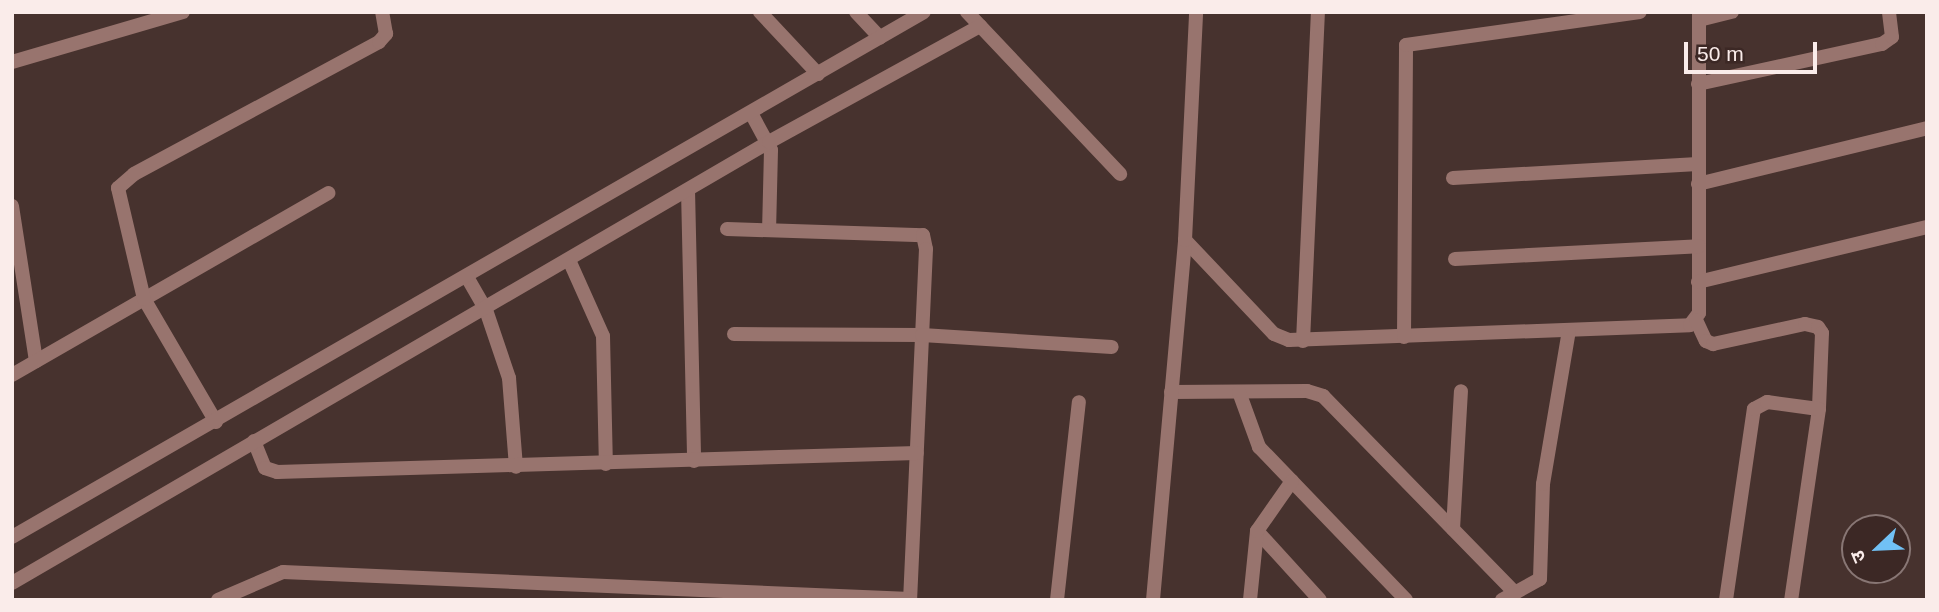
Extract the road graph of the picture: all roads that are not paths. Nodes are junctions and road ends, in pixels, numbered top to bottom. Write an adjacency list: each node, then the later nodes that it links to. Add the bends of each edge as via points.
1 (183, 12): 15 (street)
2 (382, 12): 38 (street, via 387,34 379,42 122,180 119,206)
3 (760, 12): 16 (street)
4 (856, 12): 14 (street)
5 (925, 12): 14 (street)
6 (1196, 12): 31 (street)
7 (1318, 12): 45 (street)
8 (1640, 12): 44 (street, via 1406,45)
9 (1732, 12): 12 (street)
10 (1889, 12): 17 (street, via 1892,37 1882,44)
11 (968, 14): 13 (street)
12 (1699, 16): 17 (street)
13 (980, 26): 20 (street); 22 (street)
14 (880, 38): 16 (street)
15 (12, 62)
16 (818, 74): 18 (street)
17 (1698, 84): 21 (street)
18 (753, 117): 20 (street); 36 (street)
19 (1927, 128): 24 (street)
20 (768, 139): 25 (street); 30 (street)
21 (1698, 164): 23 (street); 24 (street)
22 (1121, 174)
23 (1453, 178)
24 (1698, 184): 32 (street)
25 (688, 190): 35 (street); 57 (street)
26 (328, 192): 38 (street)
27 (12, 206): 33 (street)
28 (1927, 227): 37 (street)
29 (727, 229): 30 (street)
30 (769, 230): 43 (street, via 923,235)
31 (1185, 240): 45 (street, via 1274,334); 50 (street)
32 (1699, 246): 34 (street); 37 (street)
33 (16, 248): 47 (street)
34 (1455, 259)
35 (569, 260): 39 (street); 58 (street, via 603,337)
36 (470, 281): 39 (street); 54 (street)
37 (1699, 282): 40 (street)
38 (144, 299): 47 (street); 54 (street)
39 (483, 305): 55 (street); 59 (street, via 509,378)
40 (1696, 320): 41 (street, via 1681,326); 53 (street, via 1706,341 1713,344 1805,324 1818,327 1823,342)
41 (1569, 331): 44 (street); 66 (street, via 1543,484 1542,572 1535,583)
42 (734, 334): 43 (street)
43 (922, 335): 46 (street); 56 (street)
44 (1404, 337): 45 (street)
45 (1303, 341)
46 (1112, 347)
47 (36, 361): 48 (street)
48 (12, 375)
49 (1461, 391): 61 (street)
50 (1171, 392): 51 (street); 70 (street)
51 (1239, 392): 60 (street, via 1253,438); 61 (street, via 1307,391 1323,396)
52 (1079, 402): 69 (street)
53 (1819, 409): 74 (street, via 1767,402 1754,409); 75 (street)
54 (216, 422): 63 (street)
55 (254, 441): 59 (street, via 270,471); 64 (street)
56 (917, 453): 57 (street); 67 (street)
57 (694, 461): 58 (street)
58 (606, 464): 59 (street)
59 (516, 467)
60 (1292, 481): 62 (street); 73 (street)
61 (1453, 529): 66 (street)
62 (1257, 531): 71 (street); 72 (street)
63 (12, 537)
64 (12, 583)
65 (640, 593): 67 (street); 68 (street, via 283,572 244,584)
66 (1509, 597)
67 (910, 599)
68 (218, 600)
69 (1057, 600)
70 (1153, 600)
71 (1250, 600)
72 (1320, 600)
73 (1406, 600)
74 (1726, 600)
75 (1791, 600)

